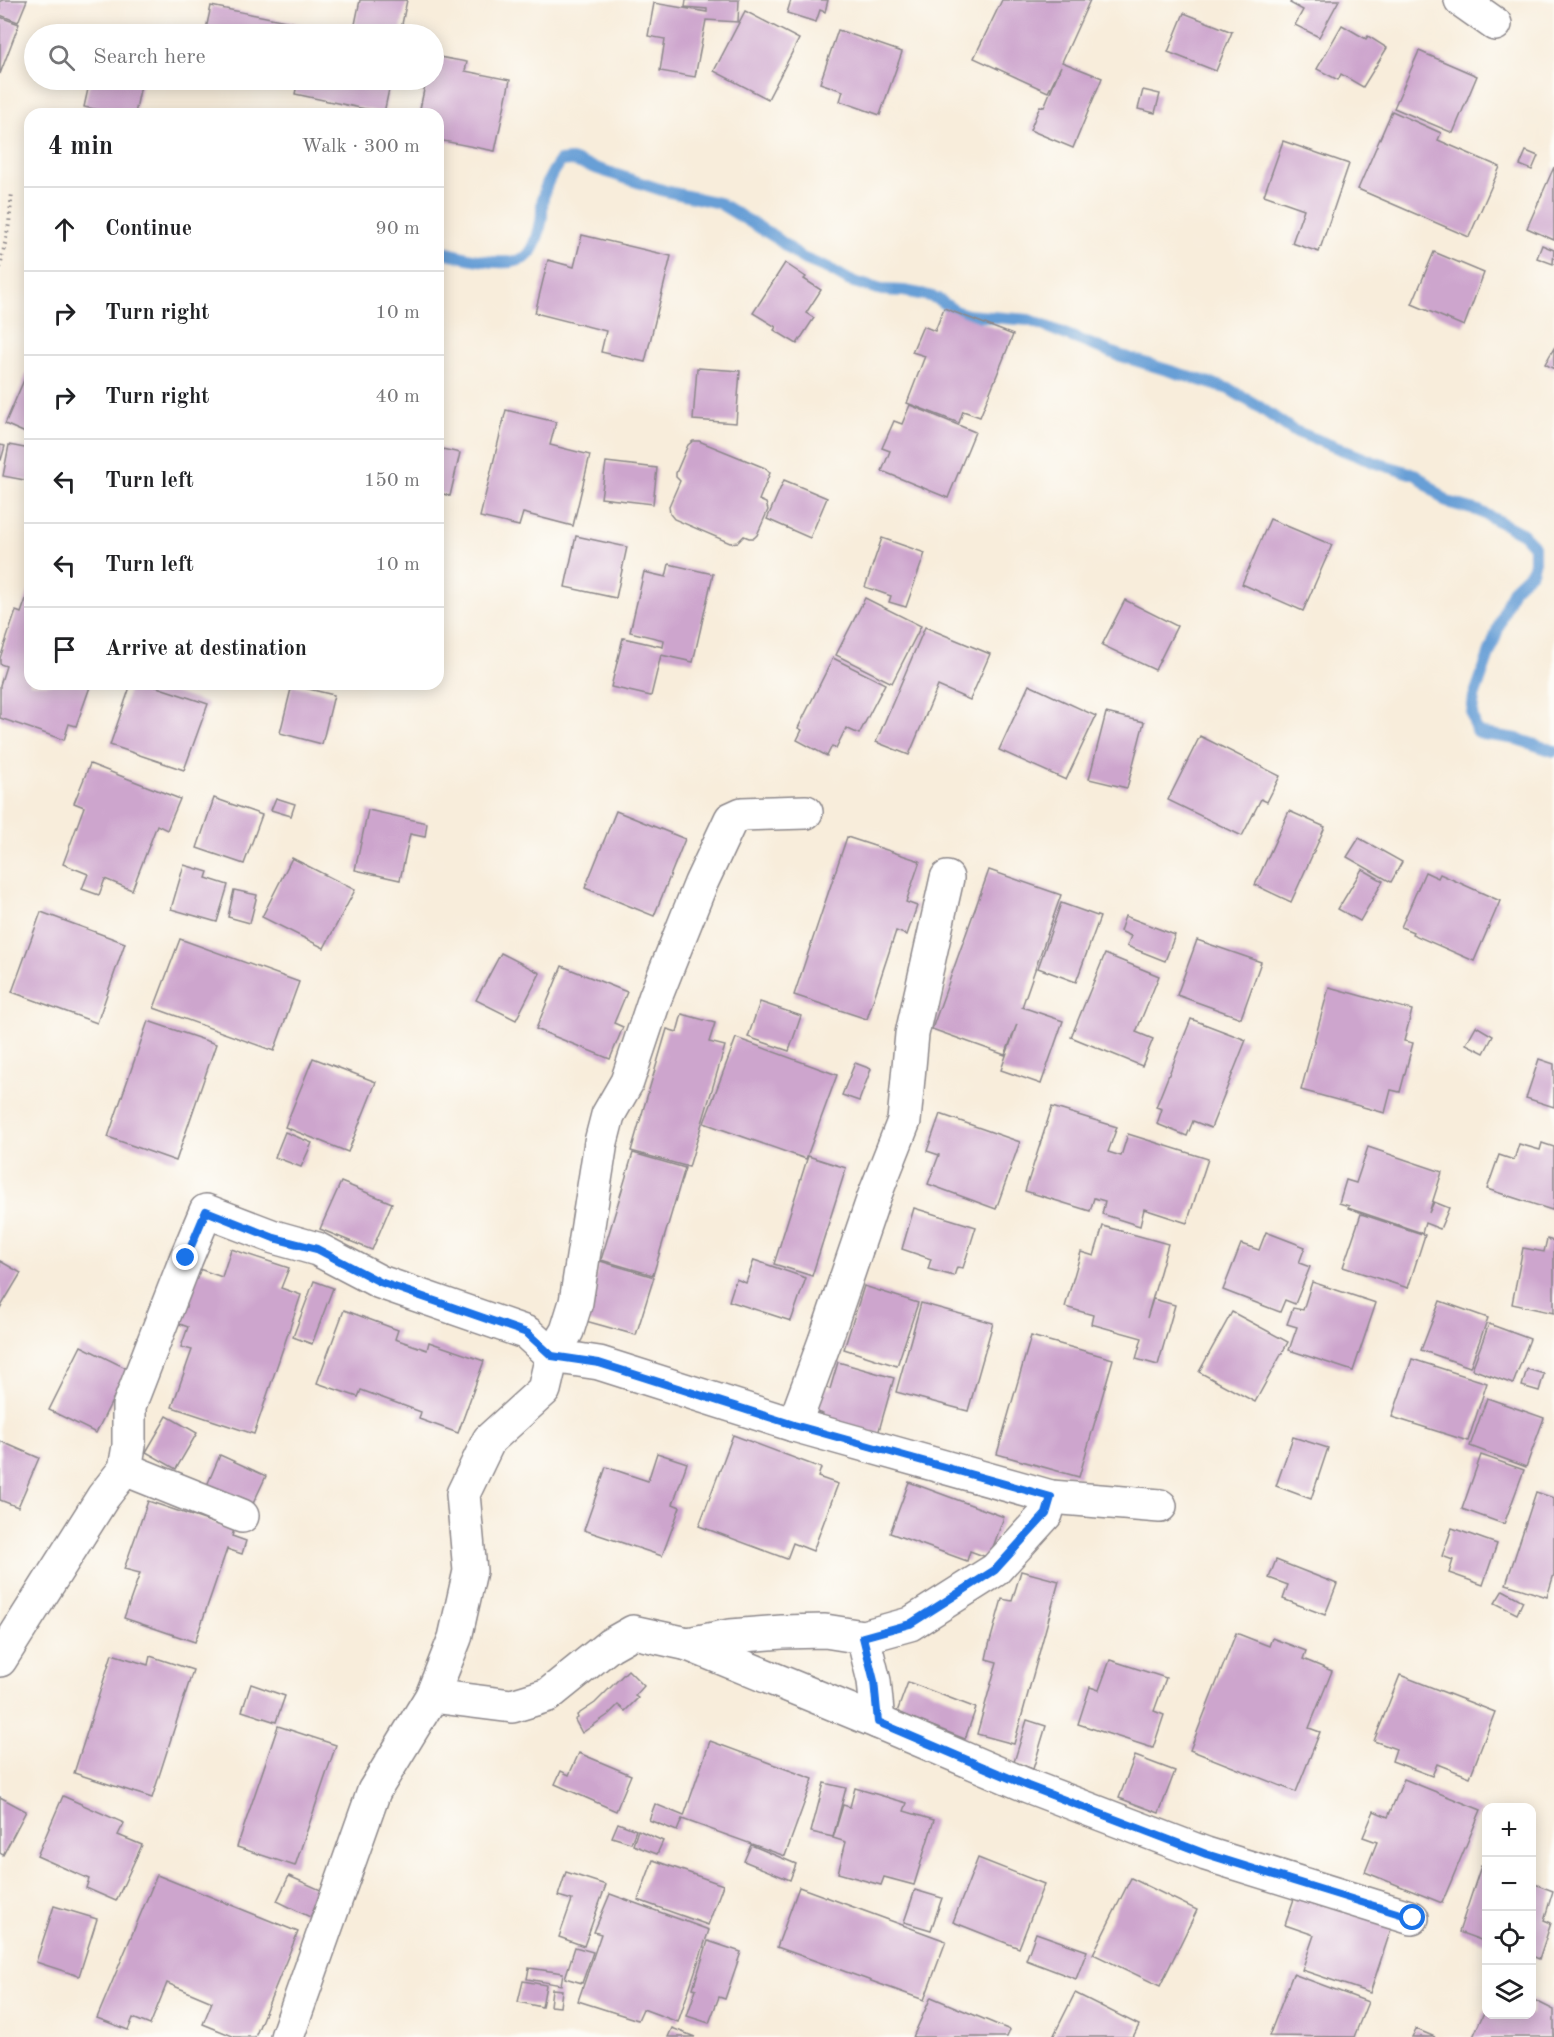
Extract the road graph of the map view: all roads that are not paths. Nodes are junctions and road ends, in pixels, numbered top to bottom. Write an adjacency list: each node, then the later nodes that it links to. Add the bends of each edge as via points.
1 (1461, 0): 2 (street)
2 (1495, 24)
3 (806, 812): 5 (street, via 742,814 731,819 701,883 655,998 627,1082 608,1115 576,1302 567,1331)
4 (947, 878): 6 (street, via 912,1034 904,1120)
5 (552, 1356): 6 (street, via 599,1363); 7 (street, via 527,1333 380,1282 317,1249 274,1238 206,1211 129,1406 129,1446); 14 (street, via 544,1390 489,1440 463,1494 470,1571 454,1638)
6 (794, 1425): 8 (street)
7 (124, 1469): 10 (street); 13 (street)
8 (1051, 1497): 9 (street); 11 (street, via 1046,1514 995,1570 910,1624)
9 (1160, 1506)
10 (242, 1516)
11 (863, 1637): 12 (street, via 825,1631 782,1632); 15 (street, via 874,1681)
12 (688, 1644): 14 (street, via 633,1632 548,1695 512,1706); 15 (street)
13 (0, 1660)
14 (432, 1696): 17 (street, via 374,1791)
15 (878, 1722): 16 (street, via 1028,1786 1206,1854)
16 (1413, 1918)
17 (287, 2037)

